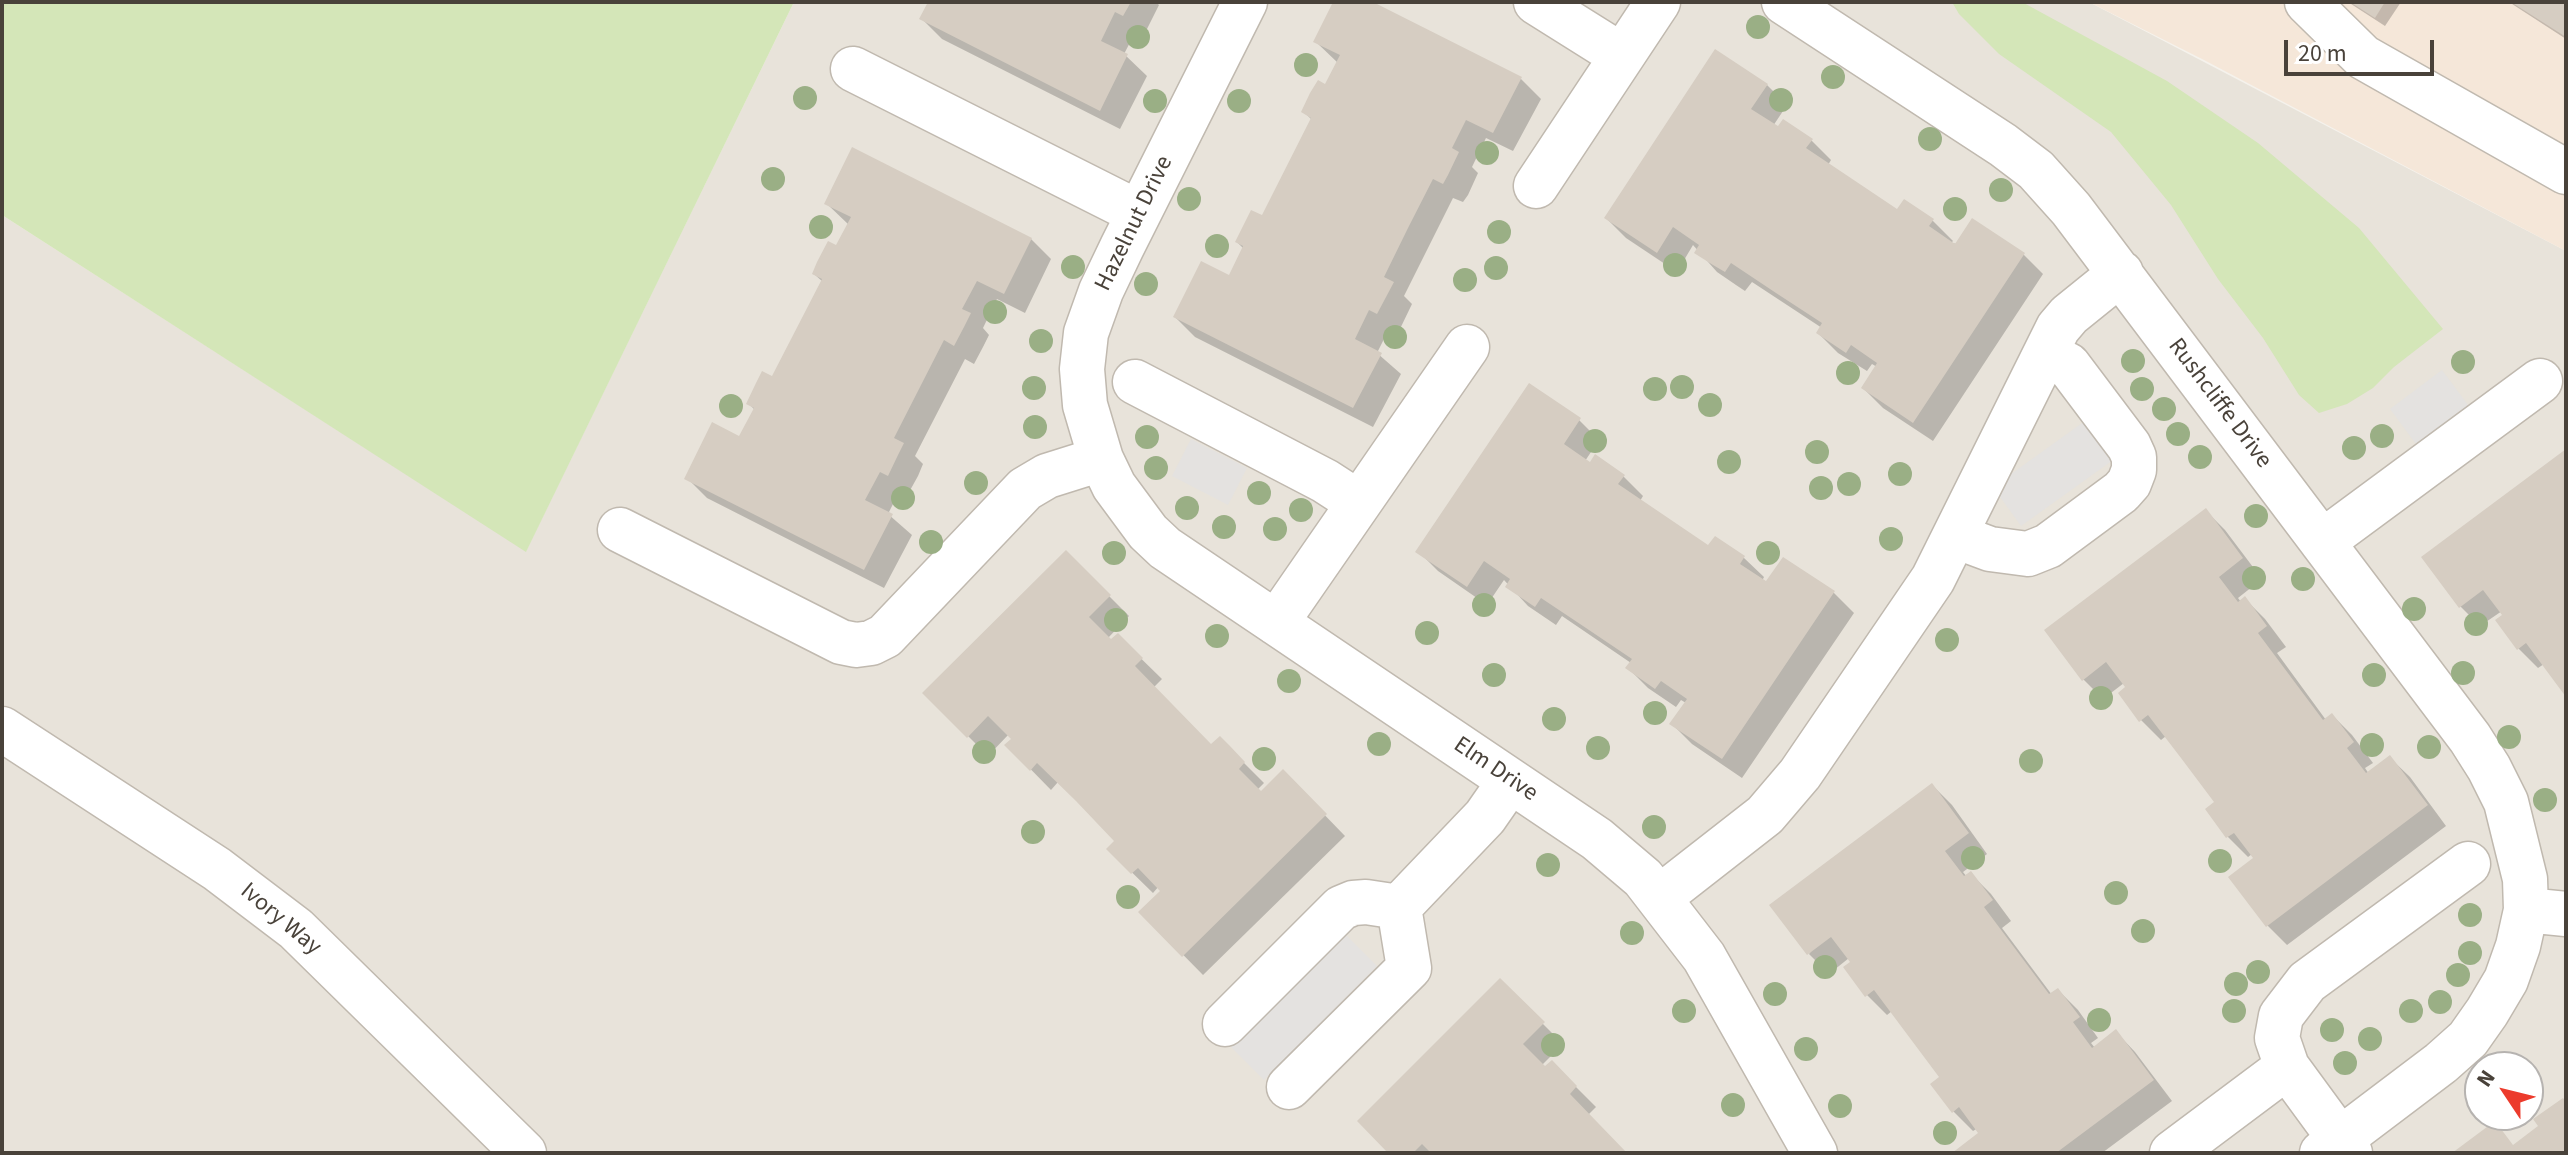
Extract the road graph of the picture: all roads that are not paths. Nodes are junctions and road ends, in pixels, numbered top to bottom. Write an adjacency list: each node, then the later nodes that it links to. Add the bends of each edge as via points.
1 (1245, 2): 10 (street, Hazelnut Drive)
2 (1536, 2): 6 (street)
3 (1658, 2): 6 (street)
4 (1784, 2): 11 (street, Rushcliffe Drive, via 2036,170)
5 (2307, 2): 8 (street, via 2363,57)
6 (1622, 56): 9 (street)
7 (853, 69): 10 (street)
8 (2566, 172)
9 (1536, 186)
10 (1139, 213): 16 (street, Hazelnut Drive, via 1086,333 1085,405)
11 (2121, 273): 13 (street, via 2069,315); 20 (street, Rushcliffe Drive)
12 (1467, 347): 17 (street)
13 (2045, 356): 19 (street); 19 (street, via 2068,365 2129,446 2134,470 2129,483 2048,546 2028,554 1990,549)
14 (2540, 381): 20 (street)
15 (1135, 382): 17 (street)
16 (1101, 459): 18 (street, via 1047,476 1025,489 885,636 871,643 841,642); 21 (street, Elm Drive, via 1114,486 1165,548)
17 (1359, 503): 21 (street)
18 (620, 530)
19 (1955, 536): 25 (street, via 1933,579 1782,797)
20 (2322, 542): 27 (street, Rushcliffe Drive, via 2489,768 2506,802 2525,879)
21 (1276, 623): 23 (street, Elm Drive)
22 (2, 729): 32 (street, Ivory Way, via 205,861 296,929)
23 (1510, 781): 25 (street, Elm Drive, via 1597,839); 26 (street, via 1485,817)
24 (2468, 864): 29 (street, via 2307,982 2281,1016 2277,1038)
25 (1660, 897): 33 (street, Elm Drive, via 1704,957)
26 (1399, 907): 28 (street, via 1366,902 1341,908); 30 (street, via 1409,968)
27 (2546, 912): 31 (street, Rushcliffe Drive, via 2518,946 2506,980 2468,1039)
28 (1225, 1024)
29 (2287, 1067): 31 (street); 34 (street)
30 (1289, 1087)
31 (2338, 1148)
32 (524, 1153)
33 (1815, 1153)
34 (2172, 1153)

